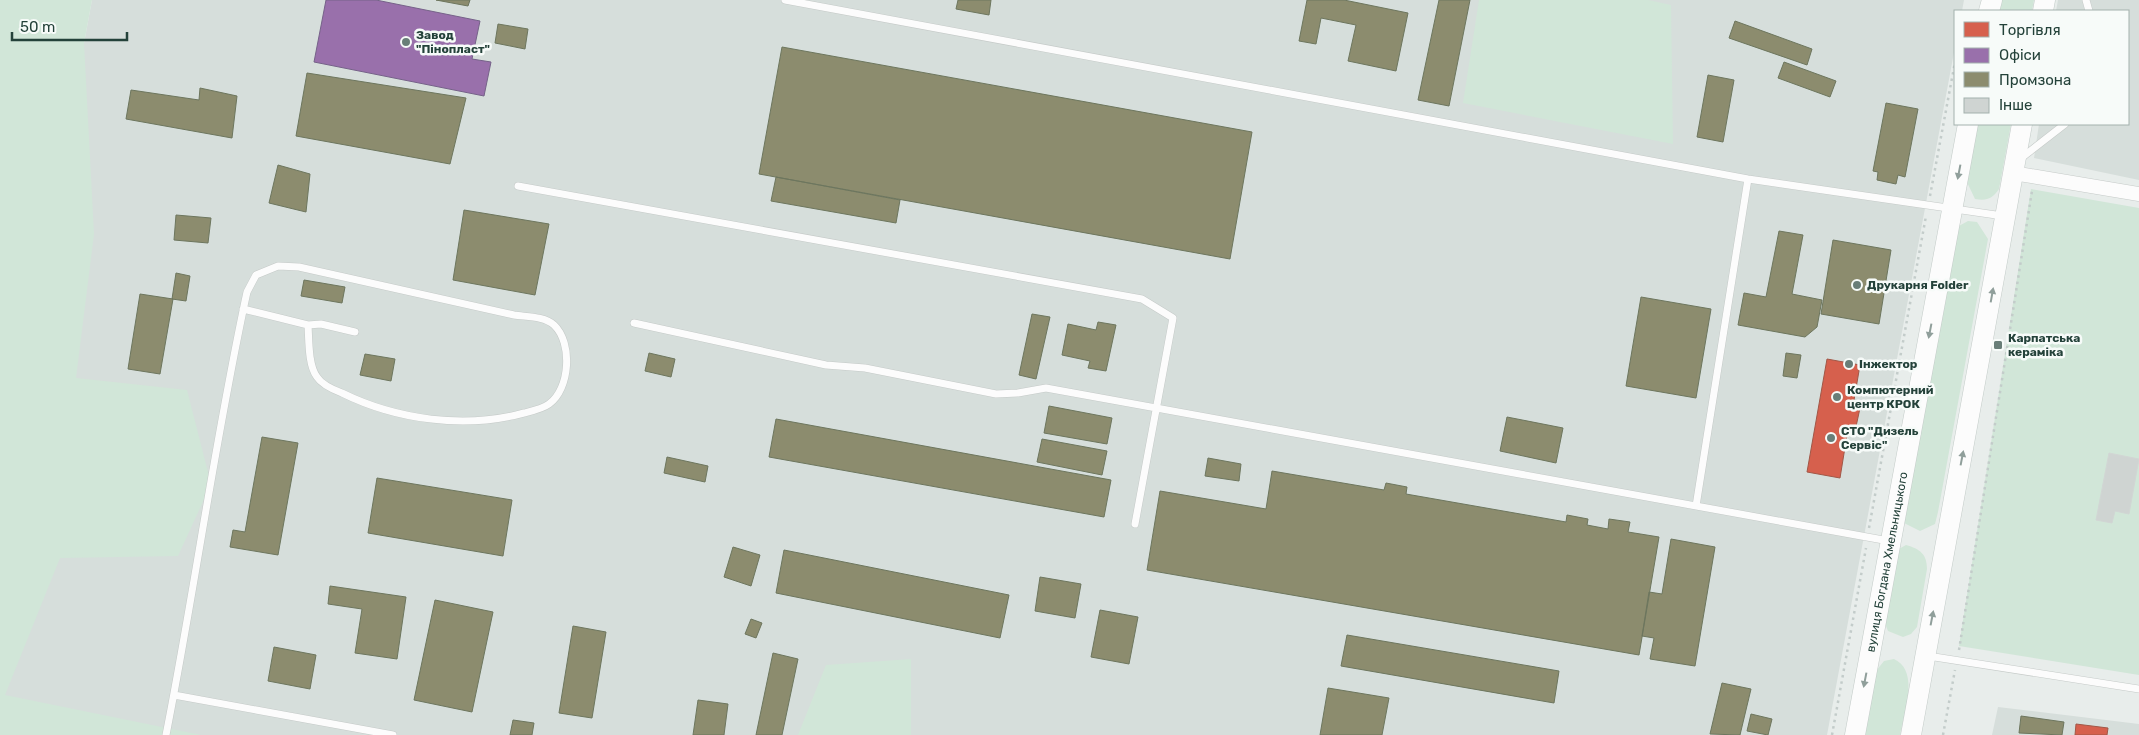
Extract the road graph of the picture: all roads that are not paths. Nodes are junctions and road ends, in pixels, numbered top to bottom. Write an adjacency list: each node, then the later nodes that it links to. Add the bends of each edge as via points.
1 (785, 0): 6 (lane)
2 (1968, 125): 9 (street, вулиця Богдана Хмельницького, one-way to 9)
3 (2022, 125): 5 (street)
4 (2064, 125): 5 (lane)
5 (2014, 167): 8 (street, via 2035,176); 10 (street)
6 (1748, 179): 9 (lane); 16 (lane)
7 (518, 186): 15 (lane, via 1142,299 1173,318)
8 (2139, 194)
9 (1952, 209): 10 (lane); 18 (street, вулиця Богдана Хмельницького, one-way to 18)
10 (2006, 217): 19 (street, one-way to 10)
11 (244, 309): 13 (lane); 13 (lane, via 247,292 256,275 278,266 299,268 542,319 554,325 561,336 567,373 561,391 549,404 538,409 505,418 436,420 356,400 316,377); 21 (lane, via 221,415)
12 (634, 323): 15 (lane, via 826,365 865,368 996,394 1046,388)
13 (308, 325): 14 (lane, via 321,324)
14 (355, 332)
15 (1156, 408): 16 (lane); 17 (lane)
16 (1696, 506): 18 (lane)
17 (1135, 524)
18 (1891, 541): 24 (street, вулиця Богдана Хмельницького, one-way to 24)
19 (1925, 656): 20 (lane); 25 (street)
20 (2139, 689)
21 (174, 695): 22 (lane); 23 (lane)
22 (166, 735)
23 (393, 735)
24 (1855, 735)
25 (1911, 735)

